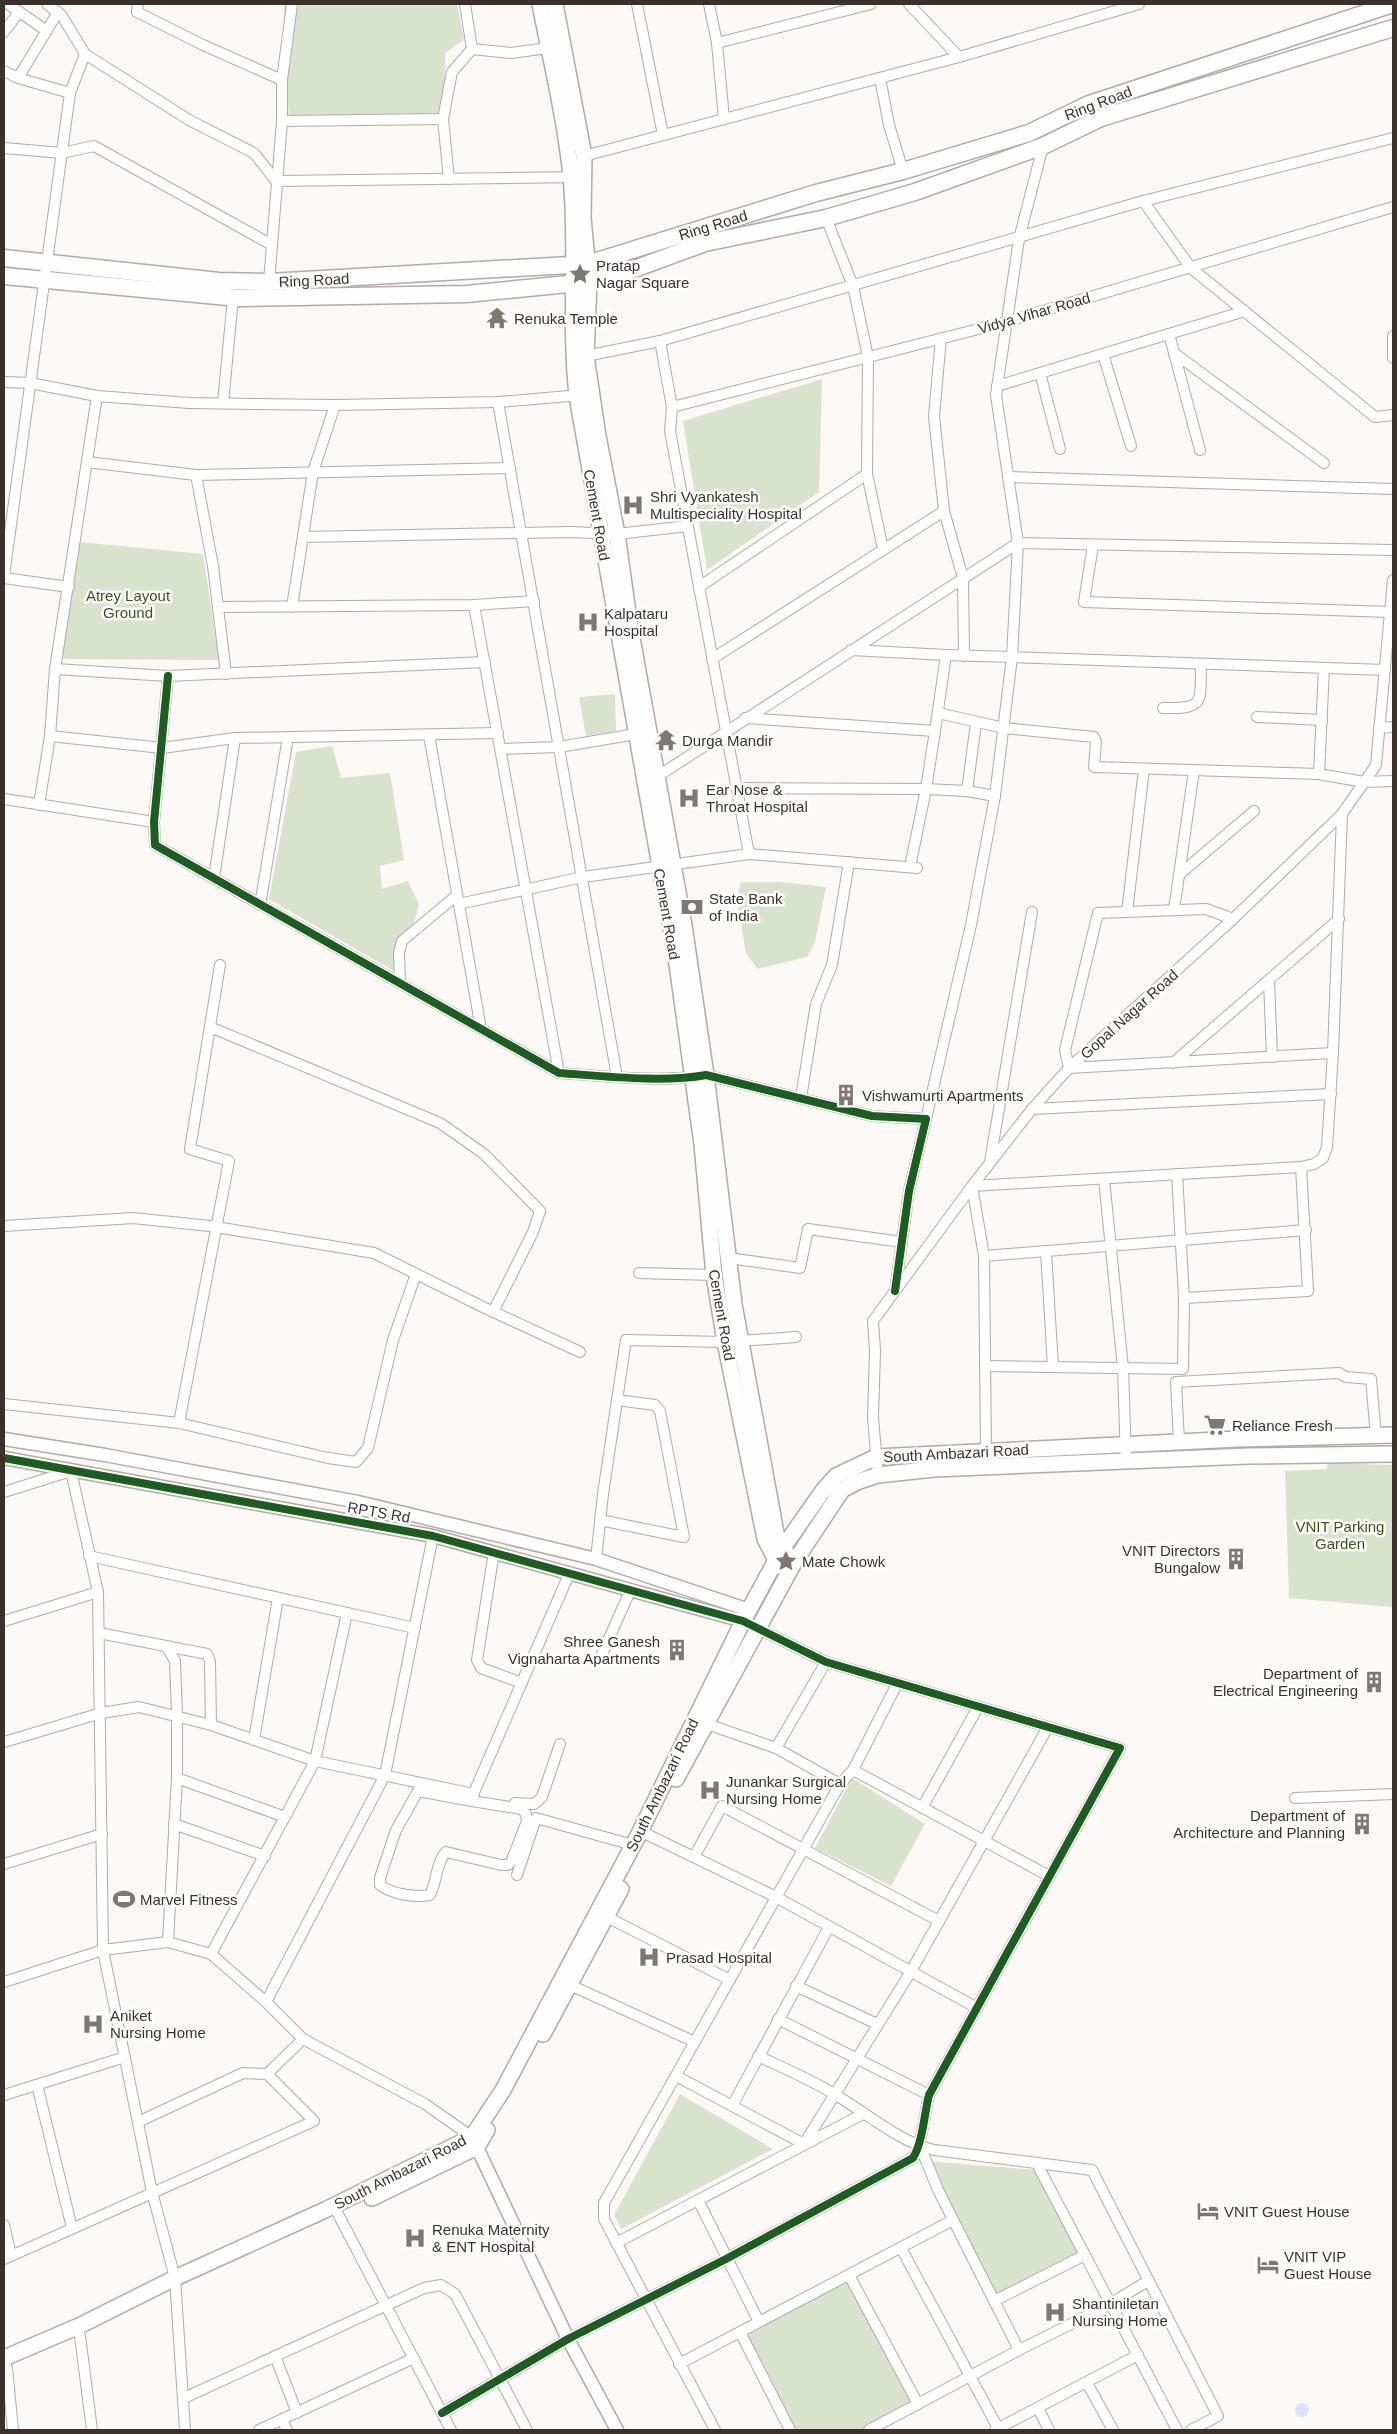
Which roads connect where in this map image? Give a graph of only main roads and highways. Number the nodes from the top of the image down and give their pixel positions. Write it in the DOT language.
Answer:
graph roads {
  1 [pos="540,4"];
  2 [pos="555,4"];
  3 [pos="1393,4"];
  4 [pos="1393,28"];
  5 [pos="556,47"];
  6 [pos="577,177"];
  7 [pos="4,258"];
  8 [pos="580,264"];
  9 [pos="4,276"];
  10 [pos="581,283"];
  11 [pos="243,292"];
  12 [pos="666,865"];
  13 [pos="699,1076"];
  14 [pos="1393,1435"];
  15 [pos="1393,1454"];
  16 [pos="779,1554"];
  17 [pos="792,1566"];
  18 [pos="644,1833"];
  19 [pos="475,2142"];
  20 [pos="175,2284"];
  21 [pos="5,2365"];
  1 -- 5 [label="main road"];
  2 -- 5 [label="main road"];
  3 -- 8 [label="main road, Ring Road"];
  4 -- 10 [label="main road, Ring Road"];
  5 -- 6 [label="main road"];
  5 -- 6 [label="main road"];
  6 -- 8 [label="main road, Cement Road"];
  7 -- 11 [label="main road, Ring Road"];
  8 -- 10 [label="main road, Cement Road"];
  8 -- 11 [label="main road, Ring Road"];
  9 -- 11 [label="main road, Ring Road"];
  10 -- 11 [label="main road, Ring Road"];
  10 -- 12 [label="main road, Cement Road"];
  10 -- 12 [label="main road, Cement Road"];
  12 -- 13 [label="main road, Cement Road"];
  13 -- 16 [label="main road, Cement Road"];
  13 -- 16 [label="main road, Cement Road"];
  14 -- 16 [label="main road, South Ambazari Road"];
  15 -- 17 [label="main road, South Ambazari Road"];
  16 -- 17 [label="main road"];
  16 -- 18 [label="main road, South Ambazari Road"];
  17 -- 18 [label="main road, South Ambazari Road"];
  18 -- 19 [label="main road, South Ambazari Road"];
  18 -- 19 [label="main road, South Ambazari Road"];
  19 -- 20 [label="main road, South Ambazari Road"];
  19 -- 20 [label="main road, South Ambazari Road"];
  20 -- 21 [label="main road, South Ambazari Road"];
  20 -- 21 [label="main road, South Ambazari Road"];
}
